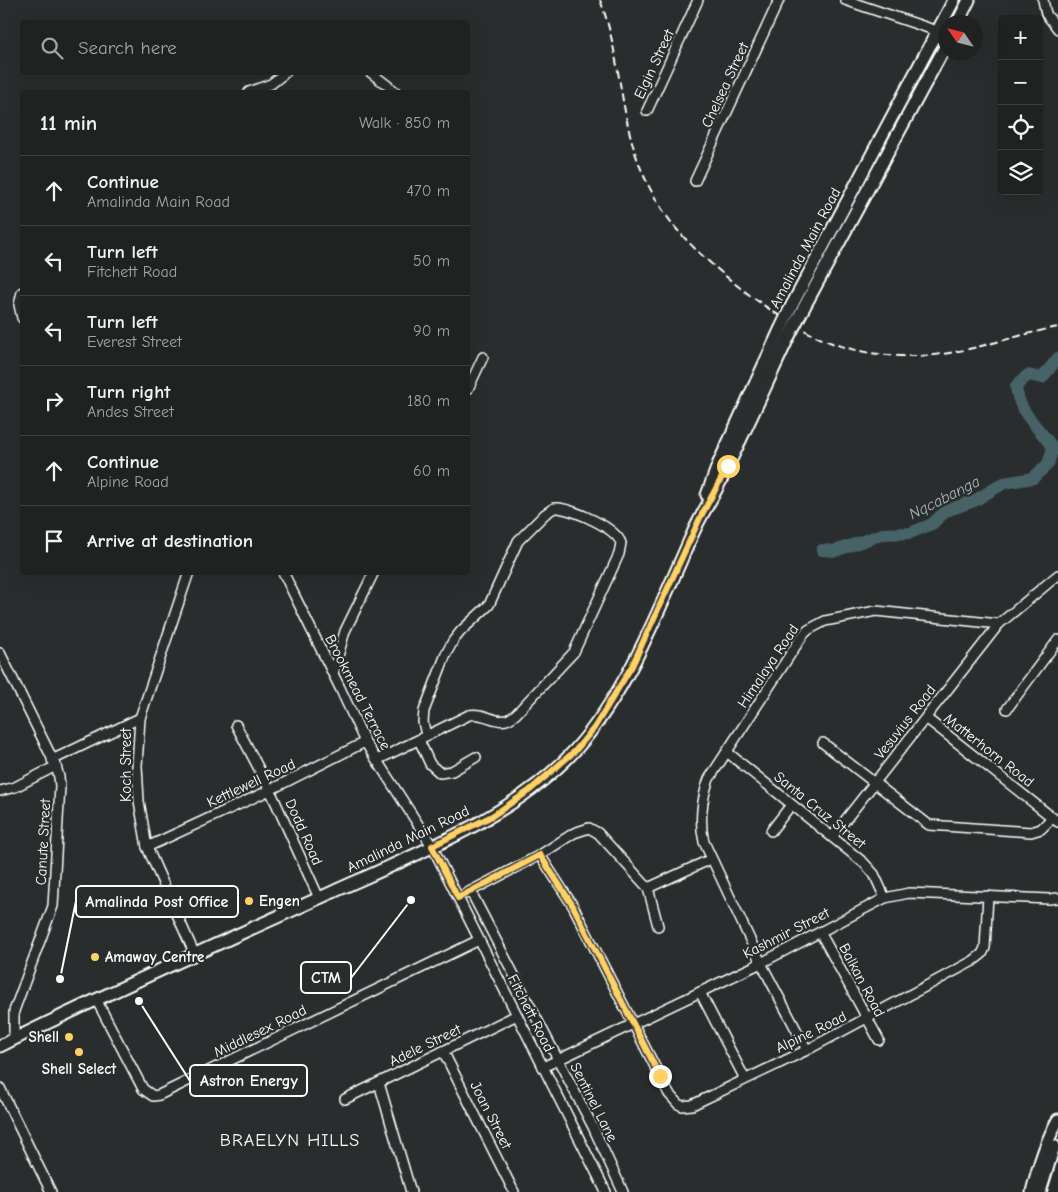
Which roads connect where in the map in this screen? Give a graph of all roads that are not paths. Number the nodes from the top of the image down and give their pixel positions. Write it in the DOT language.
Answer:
graph roads {
  1 [pos="698,0"];
  2 [pos="779,0"];
  3 [pos="845,0"];
  4 [pos="954,0"];
  5 [pos="970,0"];
  6 [pos="1043,0"];
  7 [pos="949,15"];
  8 [pos="962,15"];
  9 [pos="1058,29"];
  10 [pos="938,32"];
  11 [pos="938,41"];
  12 [pos="938,59"];
  13 [pos="282,75"];
  14 [pos="374,75"];
  15 [pos="254,90"];
  16 [pos="393,90"];
  17 [pos="647,112"];
  18 [pos="695,181"];
  19 [pos="797,308"];
  20 [pos="483,357"];
  21 [pos="470,385"];
  22 [pos="188,575"];
  23 [pos="284,575"];
  24 [pos="373,575"];
  25 [pos="1058,575"];
  26 [pos="999,624"];
  27 [pos="1058,640"];
  28 [pos="0,653"];
  29 [pos="333,674"];
  30 [pos="1007,709"];
  31 [pos="140,718"];
  32 [pos="926,718"];
  33 [pos="236,725"];
  34 [pos="423,737"];
  35 [pos="365,742"];
  36 [pos="823,743"];
  37 [pos="727,752"];
  38 [pos="476,757"];
  39 [pos="377,760"];
  40 [pos="54,763"];
  41 [pos="874,783"];
  42 [pos="270,790"];
  43 [pos="0,791"];
  44 [pos="791,805"];
  45 [pos="1055,820"];
  46 [pos="771,831"];
  47 [pos="832,837"];
  48 [pos="432,846"];
  49 [pos="147,847"];
  50 [pos="540,855"];
  51 [pos="711,859"];
  52 [pos="648,888"];
  53 [pos="470,892"];
  54 [pos="988,896"];
  55 [pos="319,898"];
  56 [pos="458,898"];
  57 [pos="884,898"];
  58 [pos="1058,898"];
  59 [pos="658,926"];
  60 [pos="820,932"];
  61 [pos="479,940"];
  62 [pos="195,955"];
  63 [pos="761,963"];
  64 [pos="700,992"];
  65 [pos="96,1001"];
  66 [pos="517,1015"];
  67 [pos="867,1019"];
  68 [pos="632,1024"];
  69 [pos="14,1039"];
  70 [pos="879,1040"];
  71 [pos="0,1046"];
  72 [pos="807,1050"];
  73 [pos="443,1051"];
  74 [pos="557,1060"];
  75 [pos="543,1067"];
  76 [pos="745,1079"];
  77 [pos="379,1083"];
  78 [pos="0,1088"];
  79 [pos="345,1099"];
  80 [pos="1058,1120"];
  81 [pos="1058,1135"];
  82 [pos="51,1192"];
  83 [pos="412,1192"];
  84 [pos="514,1192"];
  85 [pos="606,1192"];
  86 [pos="623,1192"];
  87 [pos="1032,1192"];
  88 [pos="1040,1192"];
  1 -- 17 [label="street, Elgin Street"];
  2 -- 18 [label="street, Chelsea Street"];
  3 -- 10 [label="street"];
  4 -- 7 [label="main road, Amalinda Main Road"];
  5 -- 8 [label="main road"];
  6 -- 9 [label="street"];
  11 -- 19 [label="main road, Amalinda Main Road"];
  12 -- 19 [label="main road, Amalinda Main Road"];
  13 -- 15 [label="street"];
  14 -- 16 [label="street"];
  19 -- 48 [label="main road, Amalinda Main Road, bridge"];
  20 -- 21 [label="street"];
  22 -- 31 [label="street, Koch Street"];
  23 -- 29 [label="street, Brookmead Terrace"];
  24 -- 29 [label="street"];
  25 -- 26 [label="street"];
  26 -- 32 [label="street, Vesuvius Road"];
  26 -- 37 [label="street, Himalaya Road"];
  27 -- 30 [label="street"];
  28 -- 40 [label="street, Canute Street"];
  29 -- 35 [label="street, Brookmead Terrace"];
  31 -- 40 [label="street"];
  31 -- 49 [label="street, Koch Street"];
  32 -- 41 [label="street, Vesuvius Road"];
  32 -- 45 [label="street, Matterhorn Road"];
  33 -- 42 [label="street, Dodd Road"];
  34 -- 34 [label="street"];
  34 -- 38 [label="street"];
  34 -- 39 [label="street"];
  35 -- 39 [label="street, Brookmead Terrace"];
  35 -- 42 [label="street, Kettlewell Road"];
  36 -- 41 [label="street"];
  37 -- 44 [label="street, Santa Cruz Street"];
  37 -- 51 [label="street, Himalaya Road"];
  39 -- 48 [label="street, Brookmead Terrace"];
  40 -- 43 [label="street"];
  40 -- 69 [label="street, Canute Street"];
  41 -- 45 [label="street"];
  41 -- 47 [label="street, Vesuvius Road"];
  42 -- 49 [label="street, Kettlewell Road"];
  42 -- 55 [label="street, Dodd Road"];
  44 -- 46 [label="street"];
  44 -- 47 [label="street, Santa Cruz Street"];
  47 -- 57 [label="street, Santa Cruz Street"];
  48 -- 55 [label="main road, Amalinda Main Road"];
  48 -- 56 [label="street, Fitchett Road"];
  49 -- 62 [label="street, Koch Street"];
  50 -- 52 [label="street"];
  50 -- 53 [label="street"];
  50 -- 68 [label="street"];
  51 -- 52 [label="street"];
  51 -- 63 [label="street, Himalaya Road"];
  52 -- 59 [label="street"];
  53 -- 56 [label="street"];
  53 -- 74 [label="street, Sentinel Lane"];
  54 -- 57 [label="street, Kashmir Street"];
  54 -- 58 [label="street, Kashmir Street"];
  54 -- 67 [label="street, Alpine Road"];
  55 -- 62 [label="main road, Amalinda Main Road"];
  56 -- 61 [label="street, Fitchett Road"];
  57 -- 60 [label="street, Kashmir Street"];
  60 -- 63 [label="street, Kashmir Street"];
  60 -- 67 [label="street, Balkan Road"];
  61 -- 65 [label="street, Middlesex Road"];
  61 -- 66 [label="street, Fitchett Road"];
  62 -- 65 [label="main road, Amalinda Main Road"];
  63 -- 64 [label="street, Kashmir Street"];
  63 -- 72 [label="street, Himalaya Road"];
  64 -- 68 [label="street, Kashmir Street"];
  64 -- 76 [label="street"];
  65 -- 69 [label="main road, Amalinda Main Road"];
  66 -- 73 [label="street, Adele Street"];
  66 -- 75 [label="street, Fitchett Road"];
  67 -- 70 [label="street, Balkan Road"];
  67 -- 72 [label="street, Alpine Road"];
  68 -- 74 [label="street, Kashmir Street"];
  68 -- 76 [label="street, Alpine Road"];
  69 -- 71 [label="main road, Amalinda Main Road"];
  72 -- 76 [label="street, Alpine Road"];
  73 -- 77 [label="street, Adele Street"];
  73 -- 84 [label="street, Joan Street"];
  74 -- 75 [label="street, Kashmir Street"];
  74 -- 86 [label="street, Sentinel Lane"];
  75 -- 85 [label="street, Fitchett Road"];
  77 -- 79 [label="street, Adele Street"];
  77 -- 83 [label="street"];
  78 -- 82 [label="street"];
  80 -- 87 [label="main road"];
  81 -- 88 [label="main road"];
}
